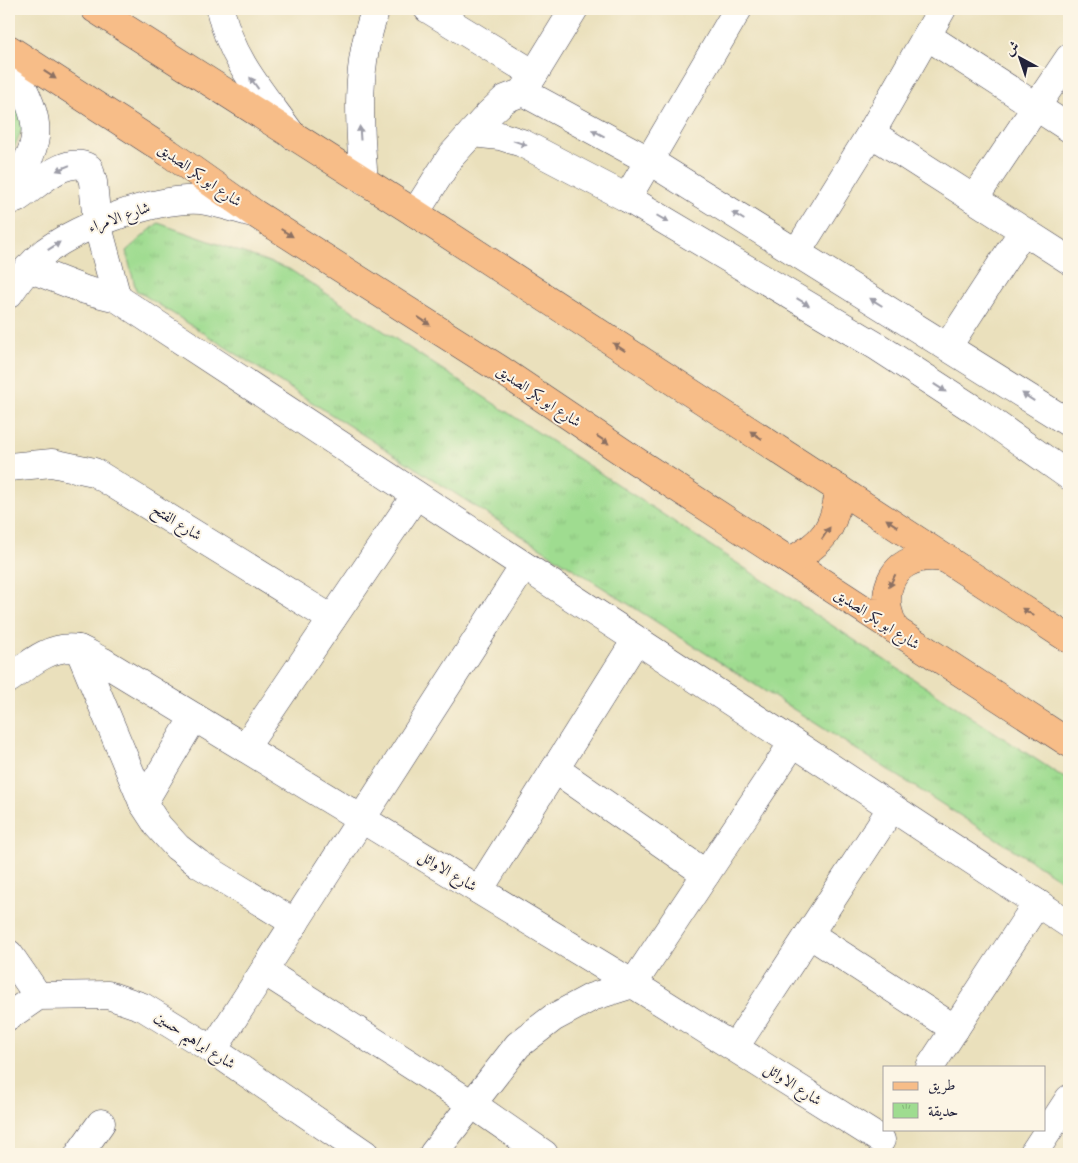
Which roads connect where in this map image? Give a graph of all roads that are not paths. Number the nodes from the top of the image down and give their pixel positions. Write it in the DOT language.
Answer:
graph roads {
  1 [pos="95,9"];
  2 [pos="220,9"];
  3 [pos="376,9"];
  4 [pos="428,9"];
  5 [pos="574,9"];
  6 [pos="738,9"];
  7 [pos="942,9"];
  8 [pos="926,36"];
  9 [pos="9,49"];
  10 [pos="1069,58"];
  11 [pos="9,62"];
  12 [pos="529,83"];
  13 [pos="1036,106"];
  14 [pos="1069,128"];
  15 [pos="472,133"];
  16 [pos="871,133"];
  17 [pos="293,136"];
  18 [pos="648,160"];
  19 [pos="364,181"];
  20 [pos="9,188"];
  21 [pos="627,198"];
  22 [pos="9,199"];
  23 [pos="974,199"];
  24 [pos="254,213"];
  25 [pos="415,213"];
  26 [pos="97,223"];
  27 [pos="1024,231"];
  28 [pos="797,252"];
  29 [pos="1069,260"];
  30 [pos="28,268"];
  31 [pos="9,294"];
  32 [pos="117,298"];
  33 [pos="898,316"];
  34 [pos="948,346"];
  35 [pos="878,347"];
  36 [pos="1068,418"];
  37 [pos="9,467"];
  38 [pos="1069,476"];
  39 [pos="839,489"];
  40 [pos="416,495"];
  41 [pos="948,560"];
  42 [pos="790,562"];
  43 [pos="524,566"];
  44 [pos="332,619"];
  45 [pos="895,630"];
  46 [pos="1069,639"];
  47 [pos="636,640"];
  48 [pos="79,649"];
  49 [pos="9,679"];
  50 [pos="194,717"];
  51 [pos="793,743"];
  52 [pos="1069,743"];
  53 [pos="245,748"];
  54 [pos="555,769"];
  55 [pos="143,803"];
  56 [pos="891,809"];
  57 [pos="362,819"];
  58 [pos="706,874"];
  59 [pos="479,890"];
  60 [pos="1037,903"];
  61 [pos="295,923"];
  62 [pos="1069,924"];
  63 [pos="809,934"];
  64 [pos="9,954"];
  65 [pos="264,971"];
  66 [pos="633,984"];
  67 [pos="38,996"];
  68 [pos="9,1016"];
  69 [pos="955,1029"];
  70 [pos="735,1047"];
  71 [pos="213,1050"];
  72 [pos="931,1066"];
  73 [pos="1069,1099"];
  74 [pos="472,1104"];
  75 [pos="101,1123"];
  76 [pos="880,1141"];
  77 [pos="79,1154"];
  78 [pos="365,1154"];
  79 [pos="434,1154"];
  80 [pos="544,1154"];
  81 [pos="1033,1154"];
  1 -- 17 [label="main road"];
  17 -- 2 [label="street, one-way"];
  19 -- 3 [label="street, one-way"];
  4 -- 12 [label="street"];
  5 -- 12 [label="street"];
  6 -- 18 [label="street"];
  7 -- 8 [label="street"];
  8 -- 13 [label="street"];
  8 -- 16 [label="street"];
  9 -- 24 [label="main road, شارع ابو بكر الصديق, one-way"];
  10 -- 13 [label="street"];
  11 -- 20 [label="street"];
  12 -- 15 [label="street"];
  18 -- 12 [label="street, one-way"];
  13 -- 14 [label="street"];
  13 -- 23 [label="street"];
  15 -- 21 [label="street, one-way"];
  15 -- 25 [label="street"];
  16 -- 23 [label="street"];
  16 -- 28 [label="street"];
  17 -- 19 [label="main road"];
  18 -- 21 [label="street"];
  28 -- 18 [label="street, one-way"];
  19 -- 25 [label="main road"];
  21 -- 35 [label="street, one-way"];
  26 -- 22 [label="street, one-way"];
  23 -- 27 [label="street"];
  24 -- 26 [label="street, شارع الامراء"];
  24 -- 42 [label="main road, شارع ابو بكر الصديق, one-way"];
  39 -- 25 [label="main road, one-way"];
  30 -- 26 [label="street, شارع الامراء, one-way"];
  26 -- 32 [label="street"];
  27 -- 29 [label="street"];
  27 -- 34 [label="street"];
  33 -- 28 [label="street, one-way"];
  30 -- 31 [label="street, شارع الامراء"];
  30 -- 32 [label="street"];
  32 -- 40 [label="street"];
  33 -- 34 [label="street"];
  33 -- 35 [label="street"];
  36 -- 34 [label="street, one-way"];
  35 -- 38 [label="street, one-way"];
  37 -- 44 [label="street, شارع الفتح"];
  41 -- 39 [label="main road, one-way"];
  42 -- 39 [label="main road, one-way"];
  40 -- 43 [label="street"];
  40 -- 44 [label="street"];
  41 -- 45 [label="main road, one-way"];
  46 -- 41 [label="main road, one-way"];
  42 -- 45 [label="main road, شارع ابو بكر الصديق"];
  43 -- 47 [label="street"];
  43 -- 57 [label="street"];
  44 -- 53 [label="street"];
  45 -- 52 [label="main road, شارع ابو بكر الصديق"];
  47 -- 51 [label="street"];
  47 -- 54 [label="street"];
  48 -- 49 [label="street"];
  48 -- 50 [label="street, شارع الاوائل"];
  48 -- 55 [label="street"];
  50 -- 53 [label="street, شارع الاوائل"];
  50 -- 55 [label="street"];
  51 -- 56 [label="street"];
  51 -- 58 [label="street"];
  53 -- 57 [label="street, شارع الاوائل"];
  54 -- 58 [label="street"];
  54 -- 59 [label="street"];
  55 -- 61 [label="street"];
  56 -- 60 [label="street"];
  56 -- 63 [label="street"];
  57 -- 59 [label="street, شارع الاوائل"];
  57 -- 61 [label="street"];
  58 -- 66 [label="street"];
  59 -- 66 [label="street, شارع الاوائل"];
  60 -- 62 [label="street"];
  60 -- 69 [label="street"];
  61 -- 65 [label="street"];
  63 -- 69 [label="street"];
  63 -- 70 [label="street"];
  64 -- 67 [label="street"];
  65 -- 71 [label="street"];
  65 -- 74 [label="street"];
  66 -- 70 [label="street, شارع الاوائل"];
  66 -- 74 [label="street"];
  67 -- 68 [label="street"];
  67 -- 71 [label="street, شارع ابراهيم حسين"];
  69 -- 72 [label="street"];
  70 -- 76 [label="street, شارع الاوائل"];
  71 -- 78 [label="street, شارع ابراهيم حسين"];
  73 -- 81 [label="street"];
  74 -- 79 [label="street"];
  74 -- 80 [label="street"];
  75 -- 77 [label="street"];
}
